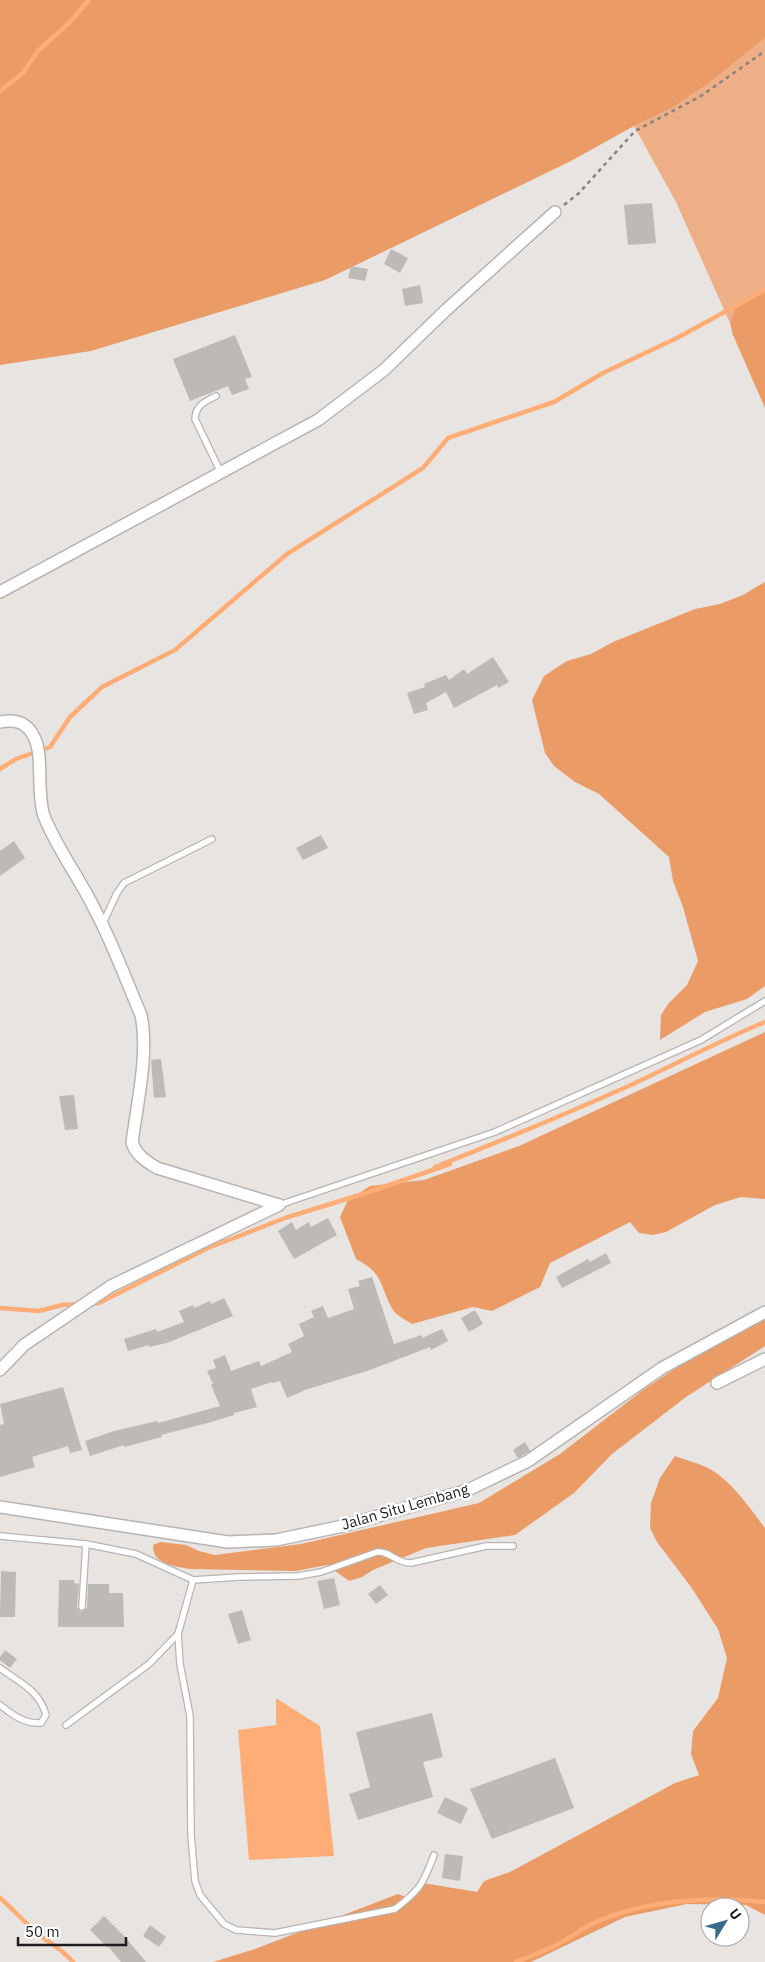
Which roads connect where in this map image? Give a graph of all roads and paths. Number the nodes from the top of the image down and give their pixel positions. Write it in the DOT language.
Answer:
graph roads {
  1 [pos="765,51"];
  2 [pos="555,212"];
  3 [pos="216,396"];
  4 [pos="220,473"];
  5 [pos="0,592"];
  6 [pos="0,722"];
  7 [pos="212,839"];
  8 [pos="102,924"];
  9 [pos="765,1002"];
  10 [pos="279,1205"];
  11 [pos="765,1312"];
  12 [pos="765,1359"];
  13 [pos="0,1370"];
  14 [pos="717,1383"];
  15 [pos="0,1507"];
  16 [pos="0,1536"];
  17 [pos="86,1544"];
  18 [pos="513,1546"];
  19 [pos="193,1580"];
  20 [pos="82,1607"];
  21 [pos="178,1634"];
  22 [pos="0,1668"];
  23 [pos="0,1704"];
  24 [pos="66,1725"];
  25 [pos="434,1855"];
  1 -- 2 [label="path"];
  2 -- 4 [label="street"];
  3 -- 4 [label="lane"];
  4 -- 5 [label="street"];
  6 -- 8 [label="street"];
  7 -- 8 [label="lane"];
  8 -- 10 [label="street"];
  9 -- 10 [label="lane"];
  10 -- 13 [label="street"];
  11 -- 15 [label="street, Jalan Situ Lembang"];
  12 -- 14 [label="street"];
  16 -- 17 [label="lane"];
  17 -- 19 [label="lane"];
  17 -- 20 [label="lane"];
  18 -- 19 [label="lane"];
  19 -- 21 [label="lane"];
  21 -- 24 [label="lane"];
  21 -- 25 [label="lane"];
  22 -- 23 [label="lane"];
}
